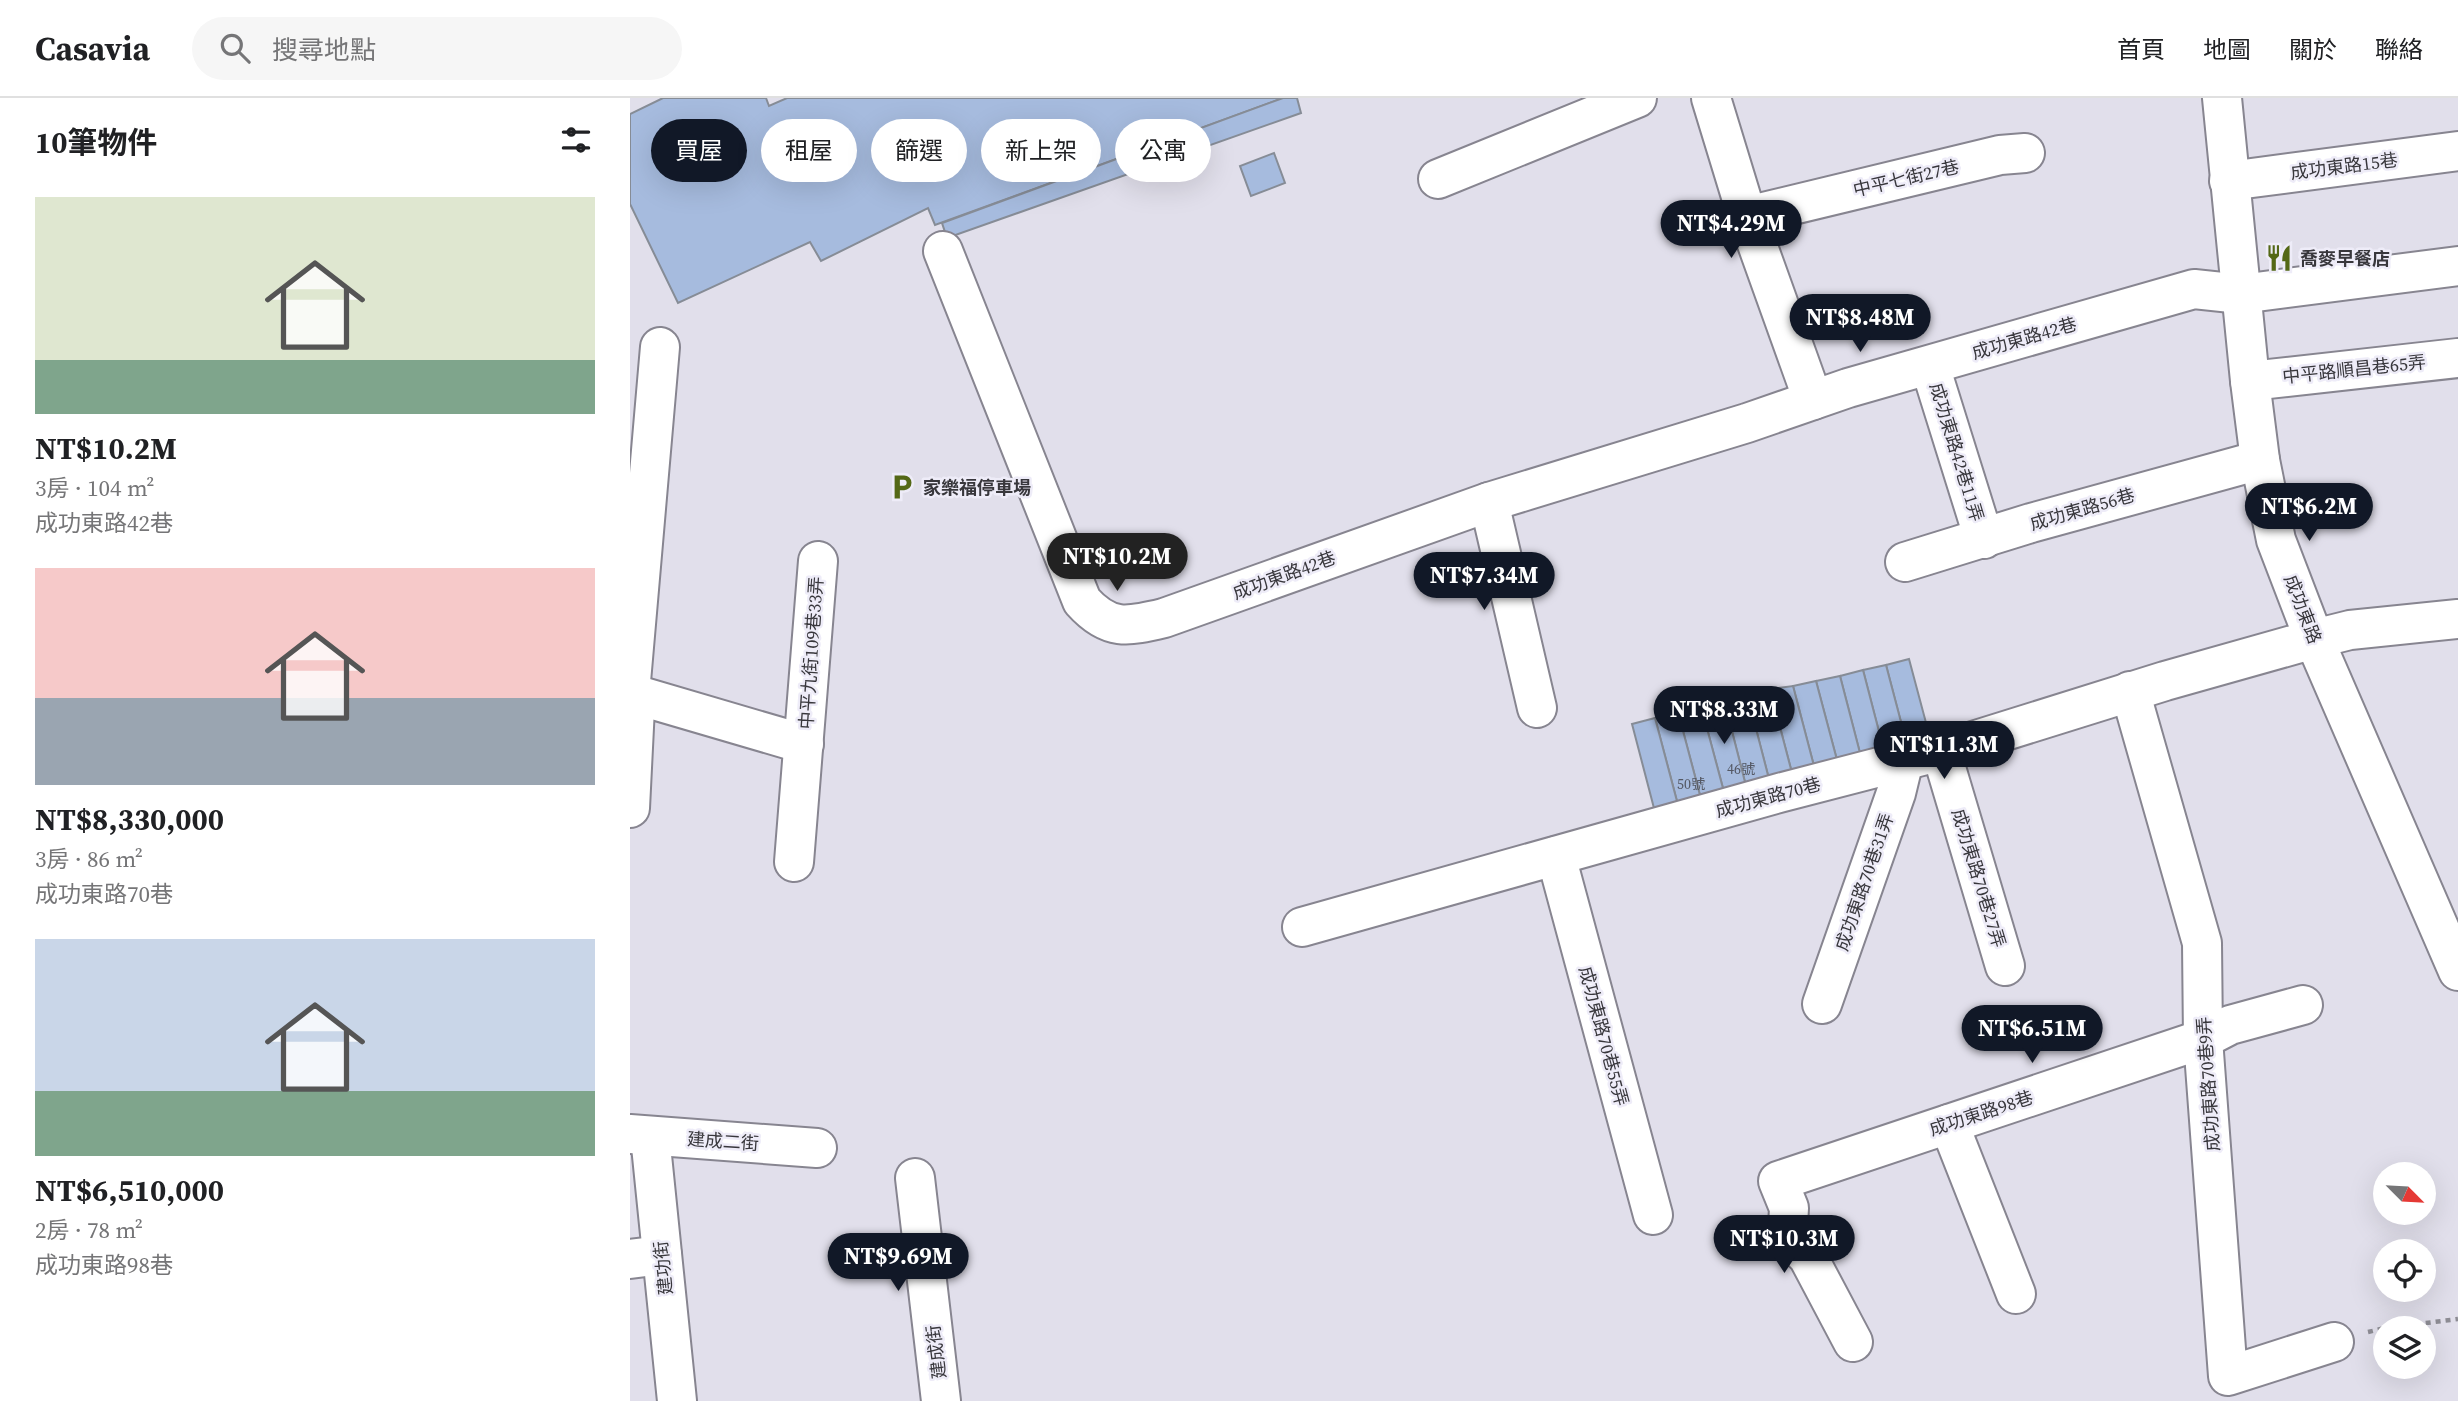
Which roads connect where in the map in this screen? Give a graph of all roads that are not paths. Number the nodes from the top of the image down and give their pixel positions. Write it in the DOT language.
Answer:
graph roads {
  1 [pos="1637,98"];
  2 [pos="1711,98"];
  3 [pos="2222,98"];
  4 [pos="2458,151"];
  5 [pos="2025,153"];
  6 [pos="1438,179"];
  7 [pos="2229,181"];
  8 [pos="1747,216"];
  9 [pos="943,251"];
  10 [pos="2458,266"];
  11 [pos="2241,293"];
  12 [pos="660,347"];
  13 [pos="2458,358"];
  14 [pos="1930,366"];
  15 [pos="2250,381"];
  16 [pos="1813,400"];
  17 [pos="2260,460"];
  18 [pos="1489,502"];
  19 [pos="1984,539"];
  20 [pos="818,561"];
  21 [pos="1905,562"];
  22 [pos="2458,620"];
  23 [pos="2314,639"];
  24 [pos="2130,691"];
  25 [pos="630,693"];
  26 [pos="1537,708"];
  27 [pos="804,744"];
  28 [pos="1941,751"];
  29 [pos="1904,760"];
  30 [pos="630,807"];
  31 [pos="1556,856"];
  32 [pos="794,862"];
  33 [pos="1302,927"];
  34 [pos="2005,966"];
  35 [pos="2458,971"];
  36 [pos="1822,1004"];
  37 [pos="2303,1005"];
  38 [pos="2203,1039"];
  39 [pos="1949,1124"];
  40 [pos="640,1135"];
  41 [pos="817,1149"];
  42 [pos="915,1178"];
  43 [pos="1653,1215"];
  44 [pos="646,1257"];
  45 [pos="2016,1294"];
  46 [pos="1853,1342"];
  47 [pos="2334,1342"];
  48 [pos="677,1401"];
  49 [pos="941,1401"];
  1 -- 6 [label="street"];
  2 -- 8 [label="street"];
  3 -- 7 [label="street, 成功東路"];
  4 -- 7 [label="street, 成功東路15巷"];
  5 -- 8 [label="street, 中平七街27巷"];
  7 -- 11 [label="street, 成功東路"];
  8 -- 16 [label="street"];
  9 -- 18 [label="street, 成功東路42巷"];
  10 -- 11 [label="street, 成功東路42巷"];
  11 -- 14 [label="street, 成功東路42巷"];
  11 -- 15 [label="street, 成功東路"];
  12 -- 25 [label="street"];
  13 -- 15 [label="street, 中平路順昌巷65弄"];
  14 -- 16 [label="street, 成功東路42巷"];
  14 -- 19 [label="street, 成功東路42巷11弄"];
  15 -- 17 [label="street, 成功東路"];
  16 -- 18 [label="street, 成功東路42巷"];
  17 -- 19 [label="street, 成功東路56巷"];
  17 -- 23 [label="street, 成功東路"];
  18 -- 26 [label="street"];
  19 -- 21 [label="street, 成功東路56巷"];
  20 -- 27 [label="street, 中平九街109巷33弄"];
  22 -- 23 [label="street, 成功東路70巷"];
  23 -- 24 [label="street, 成功東路70巷"];
  23 -- 35 [label="street, 成功東路"];
  24 -- 28 [label="street, 成功東路70巷"];
  24 -- 38 [label="street, 成功東路70巷9弄"];
  25 -- 27 [label="street, 中平九街109巷33弄"];
  25 -- 30 [label="street"];
  27 -- 32 [label="street, 中平九街109巷33弄"];
  28 -- 29 [label="street, 成功東路70巷"];
  28 -- 34 [label="street, 成功東路70巷27弄"];
  29 -- 31 [label="street, 成功東路70巷"];
  29 -- 36 [label="street, 成功東路70巷31弄"];
  31 -- 33 [label="street, 成功東路70巷"];
  31 -- 43 [label="street, 成功東路70巷55弄"];
  37 -- 38 [label="street, 成功東路98巷"];
  38 -- 39 [label="street, 成功東路98巷"];
  38 -- 47 [label="street, 成功東路70巷9弄"];
  39 -- 45 [label="street"];
  39 -- 46 [label="street, 成功東路98巷"];
  40 -- 41 [label="street, 建成二街"];
  40 -- 44 [label="street, 建功街"];
  42 -- 49 [label="street, 建成街"];
  44 -- 48 [label="street, 建功街"];
}
